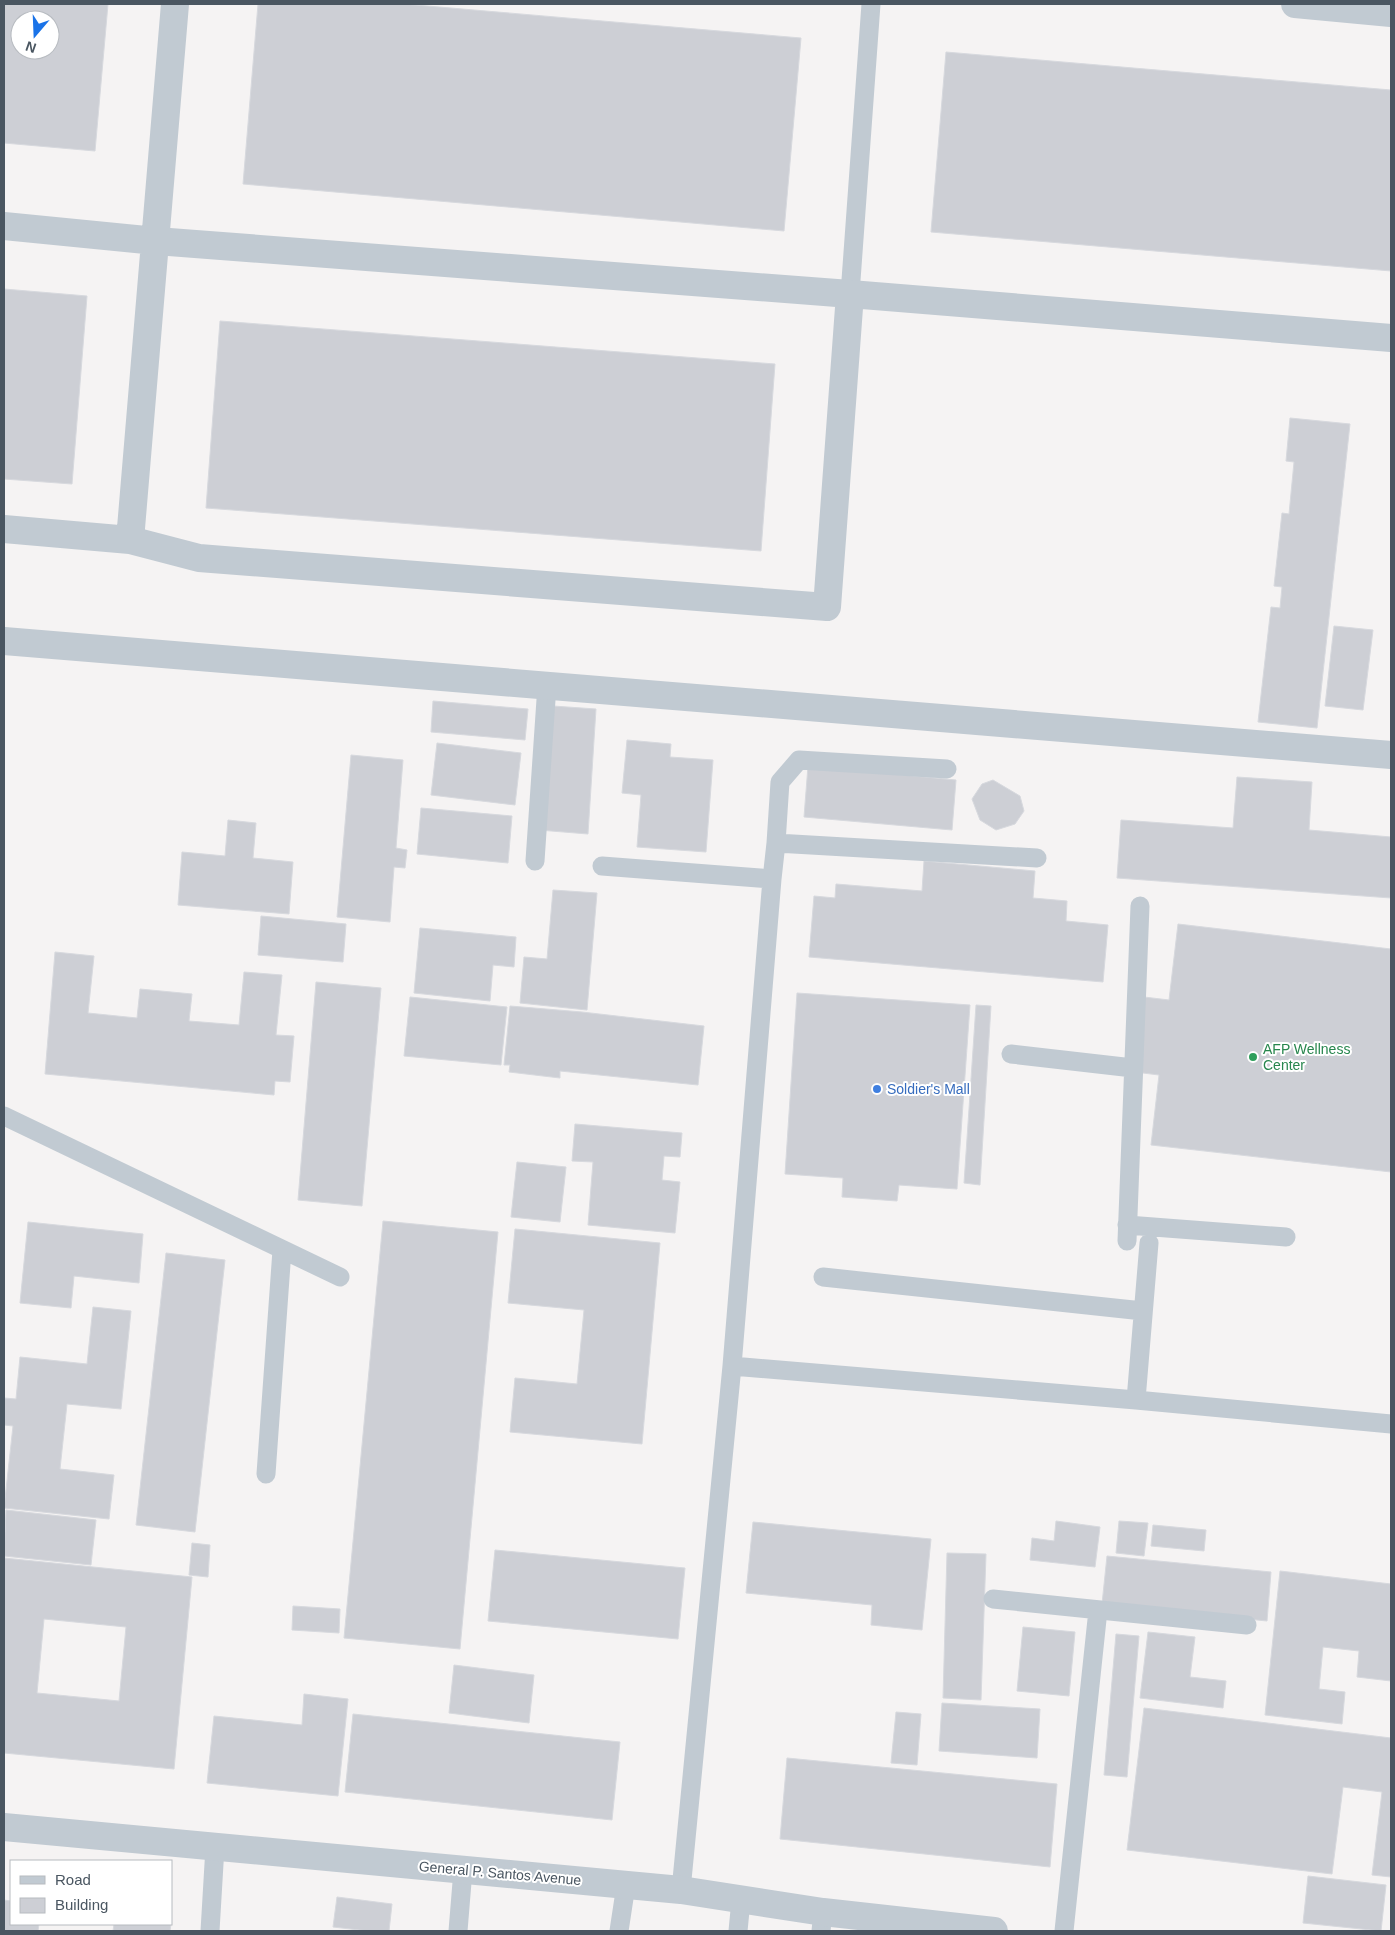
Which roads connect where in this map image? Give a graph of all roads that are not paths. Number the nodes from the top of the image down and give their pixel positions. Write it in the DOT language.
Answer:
graph roads {
  1 [pos="175,4"];
  2 [pos="871,4"];
  3 [pos="1295,4"];
  4 [pos="1391,13"];
  5 [pos="4,226"];
  6 [pos="156,242"];
  7 [pos="850,294"];
  8 [pos="1391,338"];
  9 [pos="4,529"];
  10 [pos="130,540"];
  11 [pos="4,641"];
  12 [pos="547,685"];
  13 [pos="1391,755"];
  14 [pos="947,769"];
  15 [pos="776,843"];
  16 [pos="1038,858"];
  17 [pos="535,861"];
  18 [pos="602,866"];
  19 [pos="772,879"];
  20 [pos="1140,906"];
  21 [pos="1011,1054"];
  22 [pos="1133,1068"];
  23 [pos="4,1116"];
  24 [pos="1286,1237"];
  25 [pos="1149,1243"];
  26 [pos="282,1250"];
  27 [pos="340,1277"];
  28 [pos="823,1277"];
  29 [pos="1143,1311"];
  30 [pos="732,1366"];
  31 [pos="1136,1400"];
  32 [pos="1391,1424"];
  33 [pos="266,1474"];
  34 [pos="992,1599"];
  35 [pos="1098,1610"];
  36 [pos="1247,1624"];
  37 [pos="4,1827"];
  38 [pos="215,1846"];
  39 [pos="463,1870"];
  40 [pos="626,1885"];
  41 [pos="681,1890"];
  42 [pos="741,1900"];
  43 [pos="822,1922"];
  44 [pos="210,1931"];
  45 [pos="458,1931"];
  46 [pos="619,1931"];
  47 [pos="738,1931"];
  48 [pos="990,1931"];
  49 [pos="994,1931"];
  50 [pos="1064,1931"];
  1 -- 6 [label="street"];
  2 -- 7 [label="lane"];
  3 -- 4 [label="street"];
  5 -- 6 [label="street"];
  6 -- 7 [label="street"];
  6 -- 10 [label="street"];
  7 -- 8 [label="street"];
  7 -- 10 [label="street"];
  9 -- 10 [label="street"];
  11 -- 12 [label="street"];
  12 -- 13 [label="street"];
  12 -- 17 [label="lane"];
  14 -- 15 [label="lane"];
  15 -- 16 [label="lane"];
  15 -- 19 [label="lane"];
  18 -- 19 [label="lane"];
  19 -- 30 [label="lane"];
  20 -- 22 [label="lane"];
  21 -- 22 [label="lane"];
  22 -- 24 [label="lane"];
  23 -- 26 [label="lane"];
  25 -- 29 [label="lane"];
  26 -- 27 [label="lane"];
  26 -- 33 [label="lane"];
  28 -- 29 [label="lane"];
  29 -- 31 [label="lane"];
  30 -- 31 [label="lane"];
  30 -- 41 [label="lane"];
  31 -- 32 [label="lane"];
  34 -- 35 [label="lane"];
  35 -- 36 [label="lane"];
  35 -- 50 [label="lane"];
  37 -- 38 [label="street, General P. Santos Avenue"];
  38 -- 39 [label="street, General P. Santos Avenue"];
  38 -- 44 [label="lane"];
  39 -- 40 [label="street, General P. Santos Avenue"];
  39 -- 45 [label="lane"];
  40 -- 41 [label="street, General P. Santos Avenue"];
  40 -- 46 [label="lane"];
  41 -- 42 [label="street, General P. Santos Avenue"];
  42 -- 43 [label="street, General P. Santos Avenue"];
  42 -- 47 [label="lane"];
  43 -- 48 [label="street, General P. Santos Avenue"];
  48 -- 49 [label="street, General P. Santos Avenue"];
}
